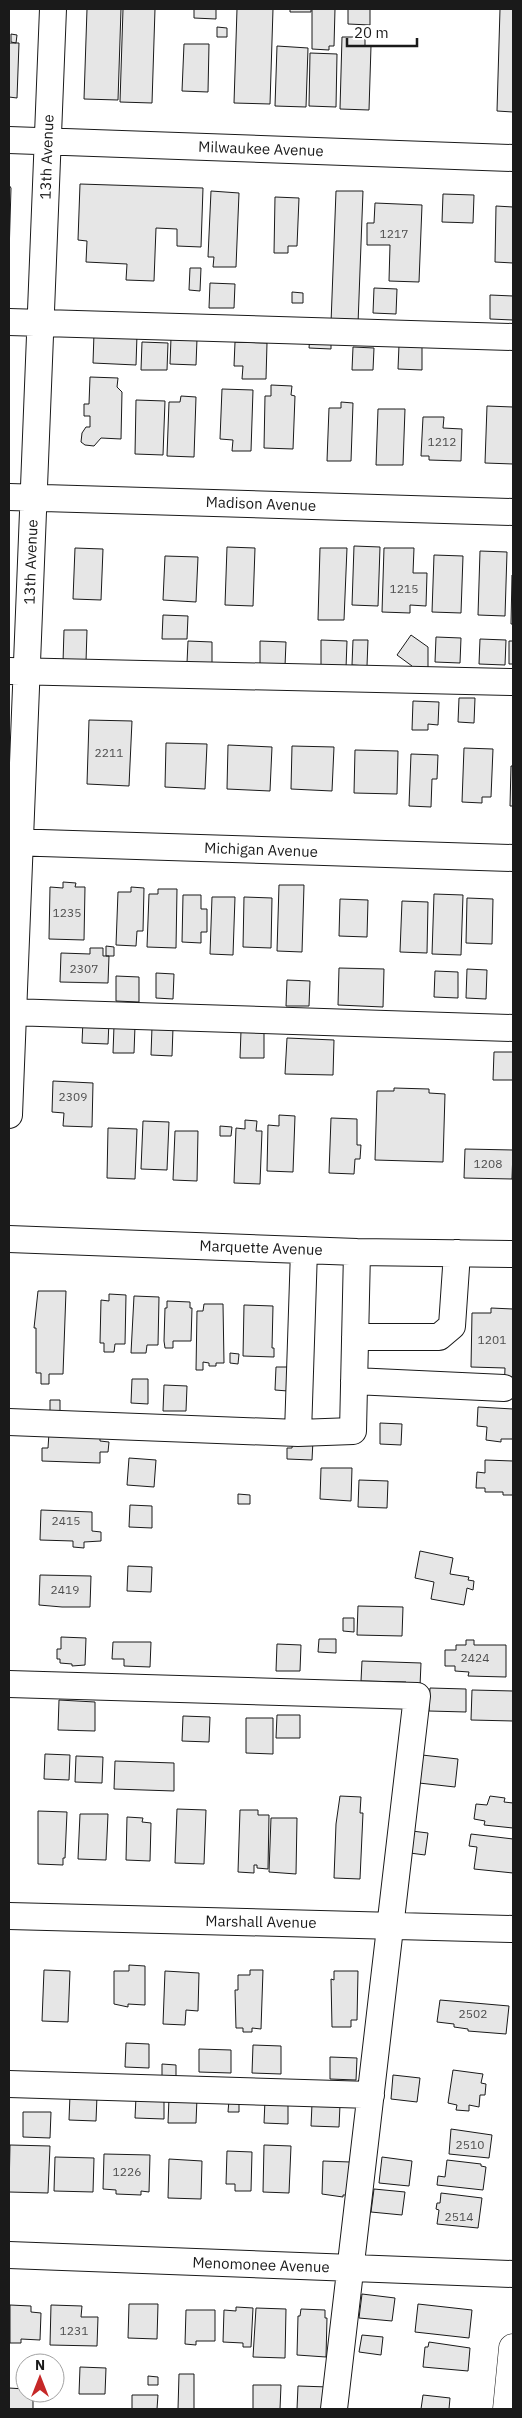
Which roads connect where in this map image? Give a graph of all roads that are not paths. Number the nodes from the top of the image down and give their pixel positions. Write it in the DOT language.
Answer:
graph roads {
  1 [pos="53,9"];
  2 [pos="9,140"];
  3 [pos="48,141"];
  4 [pos="513,158"];
  5 [pos="9,322"];
  6 [pos="41,323"];
  7 [pos="513,337"];
  8 [pos="21,497"];
  9 [pos="513,512"];
  10 [pos="18,671"];
  11 [pos="513,682"];
  12 [pos="14,842"];
  13 [pos="513,858"];
  14 [pos="11,1012"];
  15 [pos="513,1028"];
  16 [pos="9,1115"];
  17 [pos="9,1239"];
  18 [pos="304,1250"];
  19 [pos="357,1252"];
  20 [pos="457,1253"];
  21 [pos="513,1254"];
  22 [pos="355,1337"];
  23 [pos="354,1381"];
  24 [pos="504,1388"];
  25 [pos="9,1422"];
  26 [pos="298,1433"];
  27 [pos="9,1684"];
  28 [pos="9,1916"];
  29 [pos="390,1926"];
  30 [pos="513,1929"];
  31 [pos="9,2084"];
  32 [pos="371,2095"];
  33 [pos="9,2255"];
  34 [pos="352,2268"];
  35 [pos="513,2274"];
  36 [pos="513,2348"];
  37 [pos="334,2409"];
  38 [pos="507,2409"];
  1 -- 3 [label="street, 13th Avenue"];
  2 -- 3 [label="street, Milwaukee Avenue"];
  3 -- 4 [label="street, Milwaukee Avenue"];
  3 -- 6 [label="street, 13th Avenue"];
  5 -- 6 [label="street"];
  6 -- 7 [label="street"];
  6 -- 8 [label="street, 13th Avenue"];
  8 -- 9 [label="street, Madison Avenue"];
  8 -- 10 [label="street, 13th Avenue"];
  10 -- 11 [label="street"];
  10 -- 12 [label="street, 13th Avenue"];
  12 -- 13 [label="street, Michigan Avenue"];
  12 -- 14 [label="street, 13th Avenue"];
  14 -- 15 [label="street"];
  14 -- 16 [label="street, 13th Avenue"];
  17 -- 18 [label="street, Marquette Avenue"];
  18 -- 19 [label="street, Marquette Avenue"];
  18 -- 26 [label="street"];
  19 -- 20 [label="street, Marquette Avenue"];
  19 -- 22 [label="street"];
  20 -- 21 [label="street, Marquette Avenue"];
  20 -- 22 [label="street"];
  22 -- 23 [label="street"];
  23 -- 24 [label="street"];
  23 -- 26 [label="street"];
  25 -- 26 [label="street"];
  27 -- 29 [label="street"];
  28 -- 29 [label="street, Marshall Avenue"];
  29 -- 30 [label="street, Marshall Avenue"];
  29 -- 32 [label="street"];
  31 -- 32 [label="street"];
  32 -- 34 [label="street"];
  33 -- 34 [label="street, Menomonee Avenue"];
  34 -- 35 [label="street, Menomonee Avenue"];
  34 -- 37 [label="street"];
  36 -- 38 [label="main road"];
}
